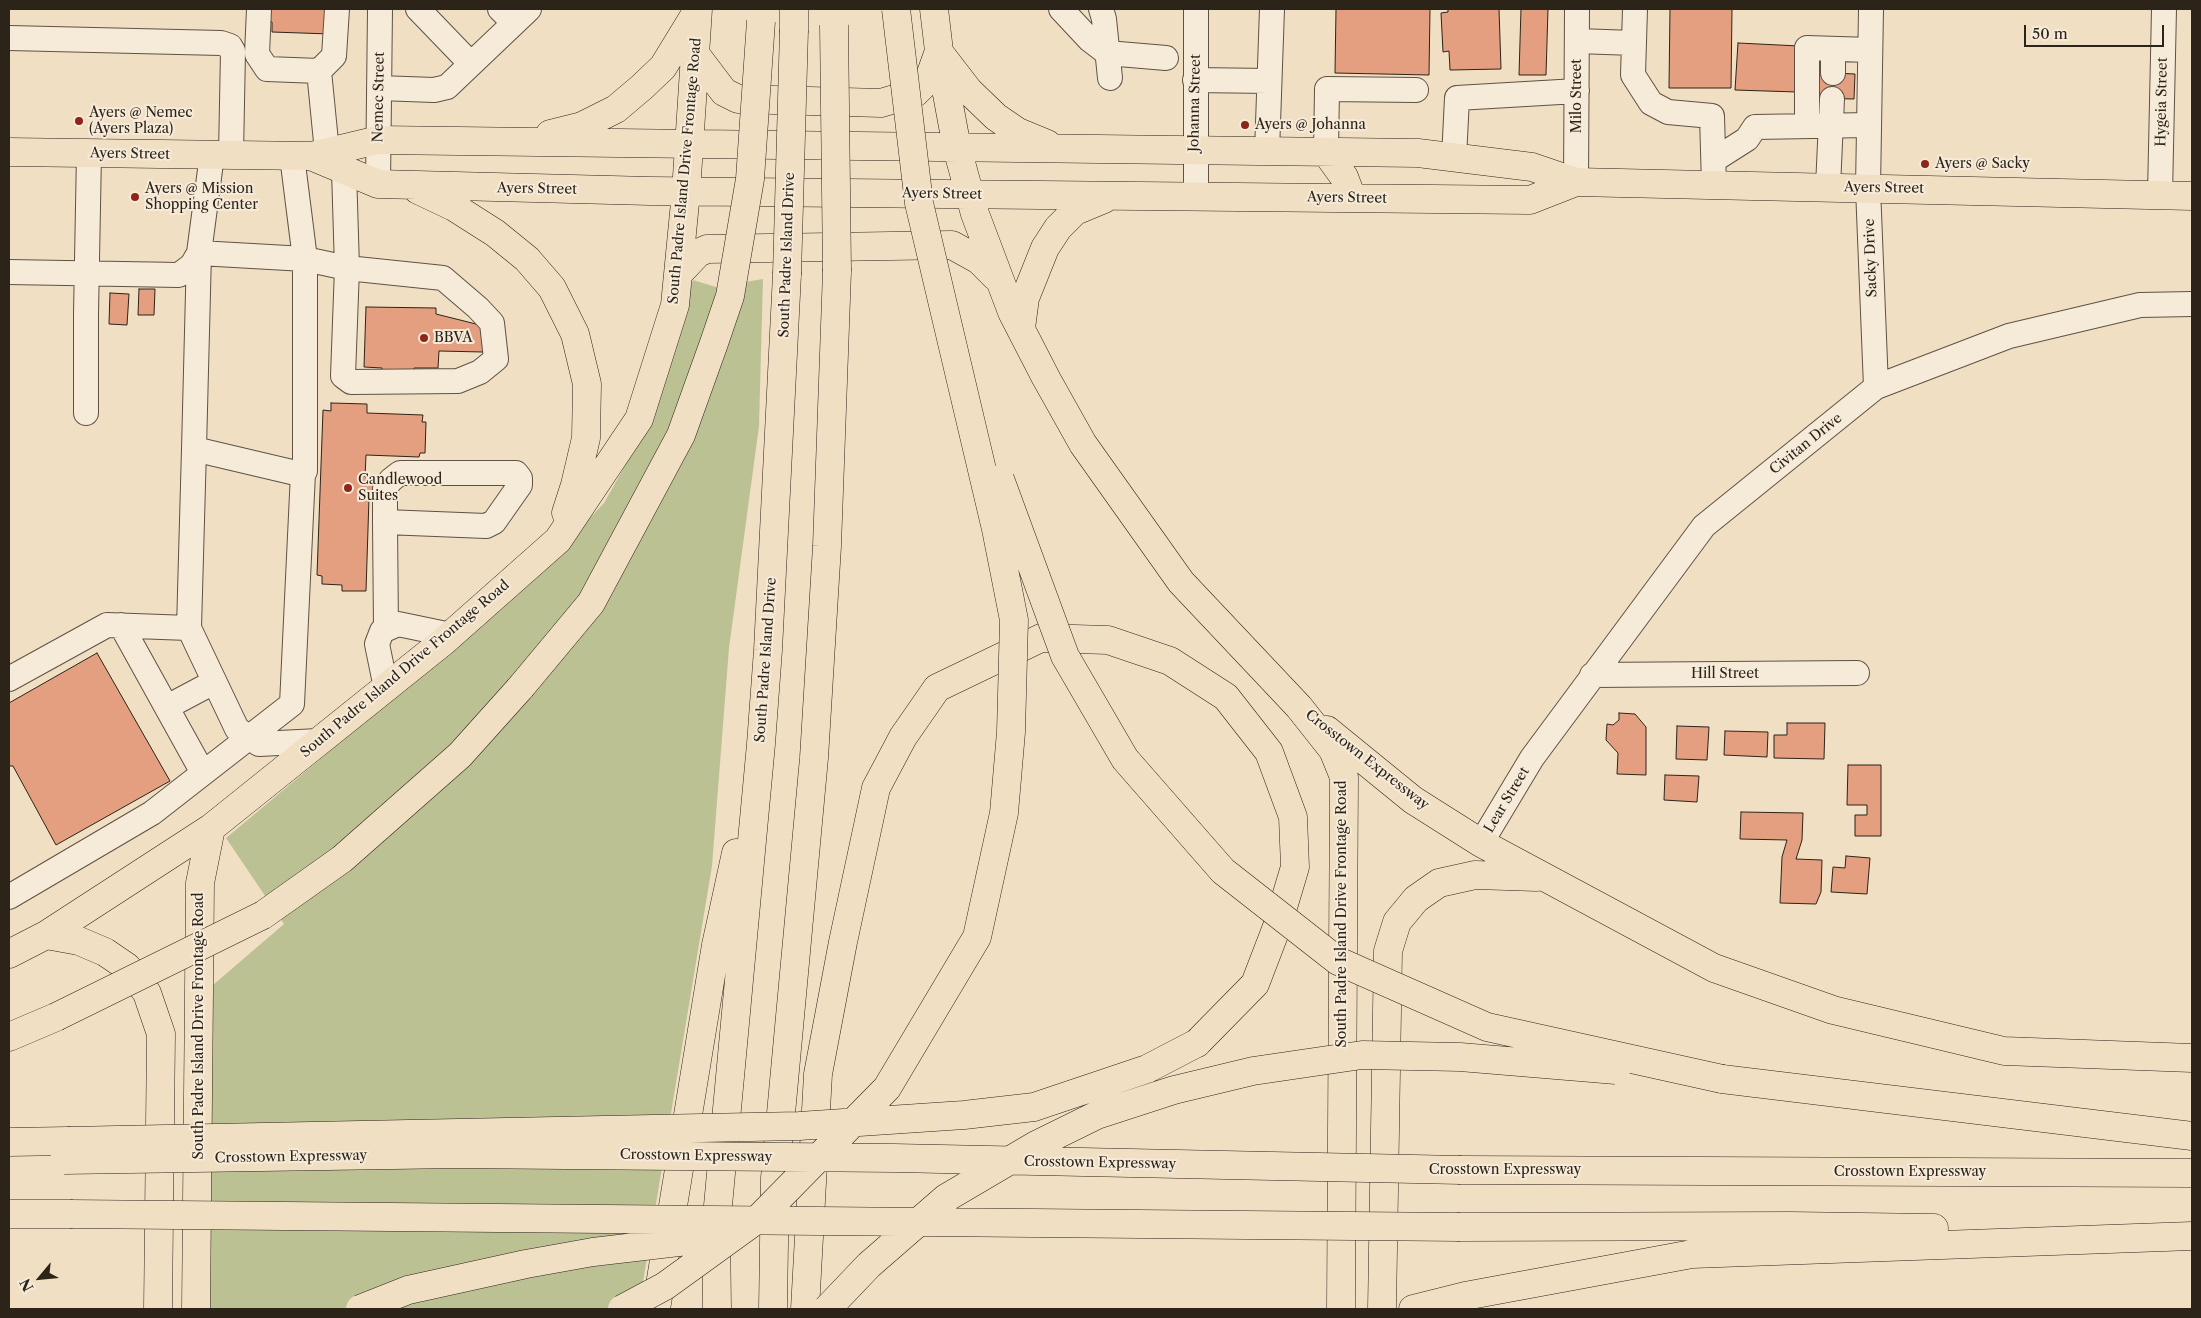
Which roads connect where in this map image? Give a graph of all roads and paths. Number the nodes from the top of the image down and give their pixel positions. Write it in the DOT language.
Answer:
graph roads {
  1 [pos="337,9"];
  2 [pos="380,9"];
  3 [pos="418,9"];
  4 [pos="698,9"];
  5 [pos="896,9"];
  6 [pos="934,9"];
  7 [pos="1061,9"];
  8 [pos="1101,9"];
  9 [pos="1196,9"];
  10 [pos="1272,9"];
  11 [pos="1577,9"];
  12 [pos="1635,9"];
  13 [pos="1871,9"];
  14 [pos="2164,9"];
  15 [pos="515,13"];
  16 [pos="761,15"];
  17 [pos="264,16"];
  18 [pos="834,17"];
  19 [pos="794,19"];
  20 [pos="9,38"];
  21 [pos="1577,41"];
  22 [pos="1634,43"];
  23 [pos="1833,49"];
  24 [pos="1864,50"];
  25 [pos="938,51"];
  26 [pos="1107,53"];
  27 [pos="696,55"];
  28 [pos="1166,58"];
  29 [pos="470,64"];
  30 [pos="319,71"];
  31 [pos="1833,73"];
  32 [pos="1110,78"];
  33 [pos="1195,80"];
  34 [pos="1269,81"];
  35 [pos="379,88"];
  36 [pos="1416,90"];
  37 [pos="1577,91"];
  38 [pos="1832,99"];
  39 [pos="1808,125"];
  40 [pos="1831,125"];
  41 [pos="1863,125"];
  42 [pos="378,140"];
  43 [pos="521,142"];
  44 [pos="689,144"];
  45 [pos="957,148"];
  46 [pos="1057,148"];
  47 [pos="1194,151"];
  48 [pos="9,152"];
  49 [pos="1267,152"];
  50 [pos="1326,152"];
  51 [pos="89,153"];
  52 [pos="221,155"];
  53 [pos="1454,158"];
  54 [pos="318,159"];
  55 [pos="1714,173"];
  56 [pos="1576,182"];
  57 [pos="378,184"];
  58 [pos="410,186"];
  59 [pos="1828,187"];
  60 [pos="1868,188"];
  61 [pos="686,192"];
  62 [pos="969,195"];
  63 [pos="2160,195"];
  64 [pos="1113,196"];
  65 [pos="2192,196"];
  66 [pos="1196,197"];
  67 [pos="1352,198"];
  68 [pos="200,253"];
  69 [pos="305,259"];
  70 [pos="347,268"];
  71 [pos="9,272"];
  72 [pos="86,273"];
  73 [pos="679,273"];
  74 [pos="1000,281"];
  75 [pos="2192,304"];
  76 [pos="1021,328"];
  77 [pos="953,342"];
  78 [pos="1876,387"];
  79 [pos="86,413"];
  80 [pos="194,449"];
  81 [pos="303,473"];
  82 [pos="385,522"];
  83 [pos="558,540"];
  84 [pos="121,625"];
  85 [pos="189,628"];
  86 [pos="386,629"];
  87 [pos="451,635"];
  88 [pos="1857,673"];
  89 [pos="1592,675"];
  90 [pos="9,679"];
  91 [pos="214,682"];
  92 [pos="386,688"];
  93 [pos="167,707"];
  94 [pos="1299,707"];
  95 [pos="248,737"];
  96 [pos="320,741"];
  97 [pos="761,744"];
  98 [pos="1532,758"];
  99 [pos="203,773"];
  100 [pos="211,828"];
  101 [pos="1481,843"];
  102 [pos="1546,878"];
  103 [pos="9,897"];
  104 [pos="46,934"];
  105 [pos="9,954"];
  106 [pos="9,1037"];
  107 [pos="2192,1058"];
  108 [pos="1722,1079"];
  109 [pos="2192,1136"];
  110 [pos="9,1142"];
  111 [pos="66,1151"];
  112 [pos="9,1160"];
  113 [pos="2192,1173"];
  114 [pos="9,1214"];
  115 [pos="839,1222"];
  116 [pos="2192,1232"];
  117 [pos="2192,1236"];
  118 [pos="158,1309"];
  119 [pos="196,1309"];
  120 [pos="360,1309"];
  121 [pos="622,1309"];
  122 [pos="656,1309"];
  123 [pos="717,1309"];
  124 [pos="772,1309"];
  125 [pos="805,1309"];
  126 [pos="827,1309"];
  127 [pos="1341,1309"];
  128 [pos="1382,1309"];
  129 [pos="1413,1309"];
  1 -- 30 [label="street"];
  2 -- 35 [label="street, Nemec Street"];
  3 -- 29 [label="street"];
  4 -- 27 [label="main road, South Padre Island Drive Frontage Road"];
  4 -- 43 [label="main road"];
  5 -- 77 [label="main road, bridge"];
  6 -- 25 [label="main road, South Padre Island Drive Frontage Road"];
  7 -- 26 [label="street"];
  8 -- 26 [label="street"];
  9 -- 33 [label="street, Johanna Street"];
  10 -- 34 [label="street"];
  11 -- 21 [label="street, Milo Street"];
  12 -- 22 [label="street"];
  13 -- 24 [label="street, Sacky Drive"];
  14 -- 63 [label="street, Hygeia Street"];
  15 -- 29 [label="street"];
  16 -- 106 [label="main road, bridge"];
  17 -- 30 [label="street"];
  18 -- 124 [label="main road, bridge"];
  19 -- 97 [label="main road, South Padre Island Drive, bridge"];
  20 -- 52 [label="street"];
  21 -- 22 [label="street"];
  21 -- 37 [label="street, Milo Street"];
  22 -- 55 [label="street"];
  23 -- 24 [label="street"];
  23 -- 31 [label="street"];
  23 -- 39 [label="street"];
  24 -- 41 [label="street, Sacky Drive"];
  25 -- 27 [label="main road"];
  25 -- 45 [label="main road, South Padre Island Drive Frontage Road"];
  25 -- 46 [label="main road"];
  26 -- 28 [label="street"];
  26 -- 32 [label="street"];
  27 -- 44 [label="main road, South Padre Island Drive Frontage Road"];
  29 -- 35 [label="street"];
  30 -- 54 [label="street"];
  33 -- 34 [label="street"];
  33 -- 47 [label="street, Johanna Street"];
  34 -- 49 [label="street"];
  35 -- 42 [label="street, Nemec Street"];
  36 -- 50 [label="street"];
  37 -- 53 [label="street"];
  37 -- 56 [label="street, Milo Street"];
  38 -- 40 [label="street"];
  39 -- 40 [label="street"];
  39 -- 55 [label="street"];
  40 -- 41 [label="street"];
  40 -- 59 [label="street"];
  41 -- 60 [label="street, Sacky Drive"];
  42 -- 43 [label="main road, Ayers Street"];
  42 -- 54 [label="main road, Ayers Street"];
  42 -- 57 [label="street, Nemec Street"];
  43 -- 44 [label="main road, Ayers Street"];
  44 -- 45 [label="main road, Ayers Street"];
  44 -- 61 [label="main road, South Padre Island Drive Frontage Road"];
  45 -- 46 [label="main road, Ayers Street"];
  45 -- 62 [label="main road, South Padre Island Drive Frontage Road"];
  46 -- 47 [label="main road, Ayers Street"];
  47 -- 49 [label="main road, Ayers Street"];
  47 -- 66 [label="street, Johanna Street"];
  48 -- 51 [label="main road, Ayers Street"];
  49 -- 50 [label="main road, Ayers Street"];
  50 -- 53 [label="main road, Ayers Street"];
  50 -- 67 [label="main road"];
  51 -- 52 [label="main road, Ayers Street"];
  51 -- 72 [label="street"];
  52 -- 54 [label="main road, Ayers Street"];
  52 -- 68 [label="street"];
  53 -- 56 [label="main road, Ayers Street"];
  54 -- 57 [label="main road, Ayers Street"];
  54 -- 69 [label="street"];
  54 -- 70 [label="street"];
  55 -- 56 [label="main road, Ayers Street"];
  55 -- 59 [label="main road, Ayers Street"];
  56 -- 67 [label="main road, Ayers Street"];
  57 -- 58 [label="main road, Ayers Street"];
  58 -- 61 [label="main road, Ayers Street"];
  58 -- 83 [label="main road"];
  59 -- 60 [label="main road, Ayers Street"];
  60 -- 63 [label="main road, Ayers Street"];
  60 -- 78 [label="street, Sacky Drive"];
  61 -- 62 [label="main road, Ayers Street"];
  61 -- 73 [label="main road, South Padre Island Drive Frontage Road"];
  62 -- 64 [label="main road, Ayers Street"];
  62 -- 74 [label="main road, South Padre Island Drive Frontage Road"];
  63 -- 65 [label="main road, Ayers Street"];
  64 -- 66 [label="main road, Ayers Street"];
  64 -- 76 [label="main road"];
  66 -- 67 [label="main road, Ayers Street"];
  68 -- 69 [label="street"];
  68 -- 72 [label="street"];
  68 -- 80 [label="street"];
  69 -- 70 [label="street"];
  69 -- 81 [label="street"];
  70 -- 70 [label="street"];
  71 -- 72 [label="street"];
  72 -- 79 [label="street"];
  73 -- 74 [label="main road"];
  73 -- 83 [label="main road, South Padre Island Drive Frontage Road"];
  74 -- 76 [label="main road, South Padre Island Drive Frontage Road"];
  75 -- 78 [label="street, Civitan Drive"];
  76 -- 94 [label="main road, South Padre Island Drive Frontage Road"];
  77 -- 108 [label="main road, bridge"];
  77 -- 121 [label="main road, bridge"];
  78 -- 89 [label="street, Civitan Drive"];
  80 -- 81 [label="street"];
  80 -- 85 [label="street"];
  81 -- 95 [label="street"];
  82 -- 82 [label="street"];
  82 -- 86 [label="street"];
  83 -- 87 [label="main road, South Padre Island Drive Frontage Road"];
  84 -- 85 [label="street"];
  84 -- 90 [label="street"];
  84 -- 93 [label="street"];
  85 -- 91 [label="street"];
  86 -- 87 [label="street"];
  86 -- 92 [label="street"];
  87 -- 92 [label="main road, South Padre Island Drive Frontage Road"];
  88 -- 89 [label="street, Hill Street"];
  89 -- 98 [label="street, Civitan Drive"];
  91 -- 93 [label="street"];
  91 -- 95 [label="street"];
  92 -- 96 [label="main road, South Padre Island Drive Frontage Road"];
  93 -- 99 [label="street"];
  94 -- 101 [label="main road, Crosstown Expressway"];
  94 -- 127 [label="main road, South Padre Island Drive Frontage Road"];
  95 -- 96 [label="street"];
  95 -- 99 [label="street"];
  96 -- 100 [label="main road, South Padre Island Drive Frontage Road"];
  97 -- 122 [label="main road"];
  97 -- 123 [label="main road, South Padre Island Drive"];
  98 -- 101 [label="street, Lear Street"];
  99 -- 103 [label="street"];
  100 -- 104 [label="main road"];
  100 -- 119 [label="main road, South Padre Island Drive Frontage Road"];
  101 -- 102 [label="main road, Crosstown Expressway"];
  102 -- 107 [label="main road, Crosstown Expressway"];
  102 -- 128 [label="main road"];
  104 -- 105 [label="main road"];
  104 -- 118 [label="main road"];
  108 -- 109 [label="main road"];
  108 -- 126 [label="main road, bridge"];
  110 -- 111 [label="main road"];
  111 -- 112 [label="main road, Crosstown Expressway"];
  111 -- 113 [label="main road, Crosstown Expressway, bridge"];
  111 -- 125 [label="main road, bridge"];
  114 -- 115 [label="main road, bridge"];
  115 -- 116 [label="main road, bridge"];
  115 -- 120 [label="main road, bridge"];
  117 -- 129 [label="main road"];
}
